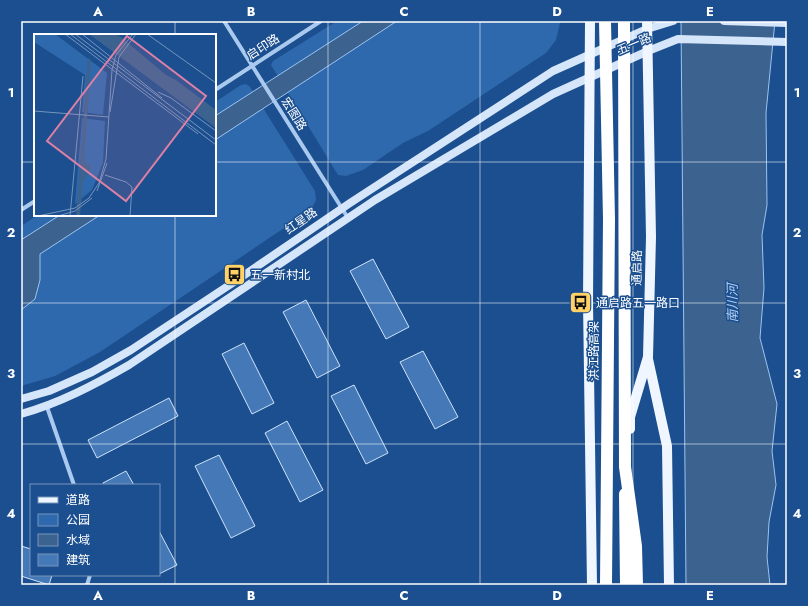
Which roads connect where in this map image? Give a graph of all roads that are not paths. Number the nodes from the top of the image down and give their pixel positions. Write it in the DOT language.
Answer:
graph roads {
  1 [pos="224,21"];
  2 [pos="321,21"];
  3 [pos="590,21"];
  4 [pos="605,21"];
  5 [pos="624,21"];
  6 [pos="673,21"];
  7 [pos="724,21"];
  8 [pos="787,23"];
  9 [pos="647,25"];
  10 [pos="786,42"];
  11 [pos="648,51"];
  12 [pos="590,54"];
  13 [pos="252,66"];
  14 [pos="589,77"];
  15 [pos="216,89"];
  16 [pos="34,202"];
  17 [pos="342,208"];
  18 [pos="21,210"];
  19 [pos="348,218"];
  20 [pos="648,357"];
  21 [pos="21,399"];
  22 [pos="47,406"];
  23 [pos="21,414"];
  24 [pos="625,467"];
  25 [pos="74,484"];
  26 [pos="592,585"];
  27 [pos="606,585"];
  28 [pos="626,585"];
  29 [pos="632,585"];
  30 [pos="637,585"];
  31 [pos="669,585"];
  1 -- 13 [label="street, 宏图路"];
  2 -- 13 [label="street, 启印路"];
  3 -- 12 [label="main road"];
  4 -- 27 [label="highway, 洪江路高架, bridge"];
  5 -- 24 [label="highway, bridge"];
  6 -- 9 [label="main road, 五一路"];
  7 -- 8 [label="main road"];
  9 -- 11 [label="main road, 通启路"];
  9 -- 12 [label="main road, 五一路"];
  10 -- 11 [label="main road, 五一路"];
  11 -- 14 [label="main road, 五一路"];
  11 -- 20 [label="main road, 通启路"];
  12 -- 14 [label="main road"];
  12 -- 17 [label="main road, 红星路"];
  13 -- 15 [label="street, 启印路"];
  13 -- 17 [label="street, 宏图路"];
  14 -- 19 [label="main road, 红星路"];
  14 -- 26 [label="main road"];
  16 -- 18 [label="street"];
  17 -- 19 [label="street, 宏图路"];
  17 -- 21 [label="main road, 红星路"];
  19 -- 22 [label="main road, 红星路"];
  20 -- 29 [label="main road, 通启路"];
  20 -- 31 [label="main road"];
  22 -- 23 [label="main road, 红星路"];
  22 -- 25 [label="street"];
  24 -- 28 [label="highway, bridge"];
  24 -- 30 [label="highway, bridge"];
}
